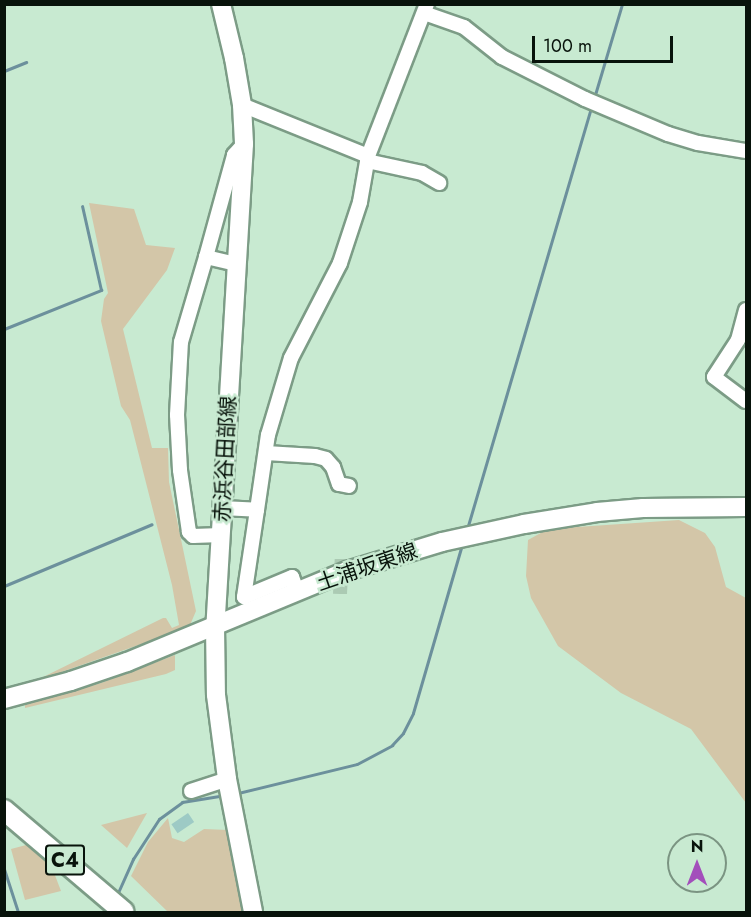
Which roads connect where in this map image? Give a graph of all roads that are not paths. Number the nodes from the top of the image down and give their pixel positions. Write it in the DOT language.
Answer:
graph roads {
  1 [pos="221,4"];
  2 [pos="426,9"];
  3 [pos="242,105"];
  4 [pos="244,144"];
  5 [pos="747,151"];
  6 [pos="367,158"];
  7 [pos="439,183"];
  8 [pos="206,257"];
  9 [pos="237,264"];
  10 [pos="747,310"];
  11 [pos="747,401"];
  12 [pos="266,453"];
  13 [pos="349,486"];
  14 [pos="747,507"];
  15 [pos="222,508"];
  16 [pos="257,510"];
  17 [pos="221,535"];
  18 [pos="297,591"];
  19 [pos="215,626"];
  20 [pos="4,699"];
  21 [pos="227,779"];
  22 [pos="191,791"];
  23 [pos="4,810"];
  24 [pos="124,912"];
  25 [pos="253,912"];
  1 -- 3 [label="main road, 赤浜谷田部線"];
  2 -- 5 [label="street"];
  2 -- 6 [label="street"];
  3 -- 4 [label="main road, 赤浜谷田部線"];
  3 -- 6 [label="street"];
  4 -- 8 [label="street"];
  4 -- 9 [label="main road, 赤浜谷田部線"];
  6 -- 7 [label="street"];
  6 -- 12 [label="street"];
  8 -- 9 [label="street"];
  8 -- 17 [label="street"];
  9 -- 15 [label="main road, 赤浜谷田部線"];
  10 -- 11 [label="street"];
  12 -- 13 [label="street"];
  12 -- 16 [label="street"];
  14 -- 18 [label="main road, 土浦坂東線"];
  15 -- 16 [label="street"];
  15 -- 17 [label="main road, 赤浜谷田部線"];
  16 -- 18 [label="street"];
  17 -- 19 [label="main road, 赤浜谷田部線"];
  18 -- 19 [label="main road, 土浦坂東線"];
  19 -- 20 [label="main road, 土浦坂東線"];
  19 -- 21 [label="main road, 赤浜谷田部線"];
  21 -- 22 [label="street"];
  21 -- 25 [label="main road, 赤浜谷田部線"];
  23 -- 24 [label="highway, C4"];
}
